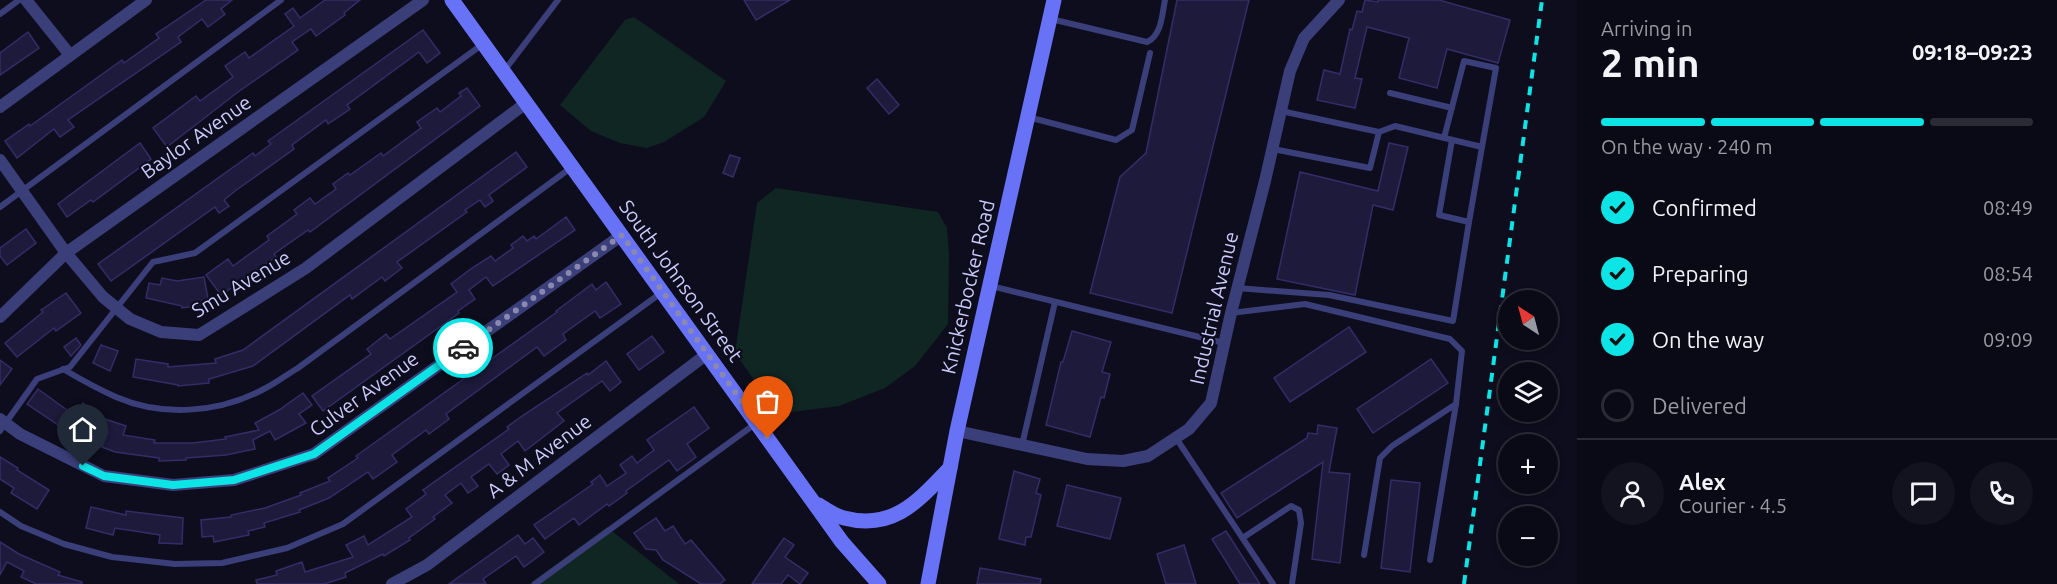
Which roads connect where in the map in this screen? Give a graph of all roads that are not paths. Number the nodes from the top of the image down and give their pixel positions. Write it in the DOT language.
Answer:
graph roads {
  1 [pos="19,0"];
  2 [pos="26,0"];
  3 [pos="146,0"];
  4 [pos="281,0"];
  5 [pos="423,0"];
  6 [pos="452,0"];
  7 [pos="558,0"];
  8 [pos="1054,0"];
  9 [pos="1165,0"];
  10 [pos="1340,0"];
  11 [pos="0,14"];
  12 [pos="1050,19"];
  13 [pos="483,44"];
  14 [pos="1150,53"];
  15 [pos="70,55"];
  16 [pos="504,72"];
  17 [pos="1390,93"];
  18 [pos="526,103"];
  19 [pos="0,107"];
  20 [pos="1452,108"];
  21 [pos="1281,111"];
  22 [pos="1028,117"];
  23 [pos="1379,132"];
  24 [pos="1444,138"];
  25 [pos="1452,140"];
  26 [pos="1482,147"];
  27 [pos="1272,149"];
  28 [pos="0,160"];
  29 [pos="572,167"];
  30 [pos="22,191"];
  31 [pos="0,207"];
  32 [pos="1469,222"];
  33 [pos="622,235"];
  34 [pos="66,253"];
  35 [pos="989,286"];
  36 [pos="1238,288"];
  37 [pos="663,292"];
  38 [pos="1055,302"];
  39 [pos="117,308"];
  40 [pos="1231,313"];
  41 [pos="0,317"];
  42 [pos="1224,343"];
  43 [pos="707,354"];
  44 [pos="63,369"];
  45 [pos="1456,404"];
  46 [pos="756,423"];
  47 [pos="2,424"];
  48 [pos="957,431"];
  49 [pos="1176,438"];
  50 [pos="1022,445"];
  51 [pos="950,468"];
  52 [pos="814,503"];
  53 [pos="0,512"];
  54 [pos="1244,537"];
  55 [pos="1364,555"];
  56 [pos="1430,560"];
  57 [pos="392,584"];
  58 [pos="534,584"];
  59 [pos="879,584"];
  60 [pos="928,584"];
  61 [pos="1274,584"];
  62 [pos="1292,584"];
  1 -- 11 [label="lane"];
  2 -- 15 [label="street"];
  3 -- 15 [label="street"];
  4 -- 30 [label="lane"];
  5 -- 34 [label="street, Baylor Avenue"];
  6 -- 13 [label="main road, South Johnson Street"];
  7 -- 16 [label="lane"];
  8 -- 12 [label="main road, Knickerbocker Road"];
  9 -- 12 [label="lane"];
  10 -- 21 [label="street, Industrial Avenue"];
  12 -- 22 [label="main road, Knickerbocker Road"];
  13 -- 16 [label="main road, South Johnson Street"];
  13 -- 39 [label="lane"];
  14 -- 22 [label="lane"];
  15 -- 19 [label="street"];
  16 -- 18 [label="main road, South Johnson Street"];
  17 -- 20 [label="lane"];
  18 -- 29 [label="main road, South Johnson Street"];
  18 -- 39 [label="street, Smu Avenue"];
  20 -- 24 [label="lane"];
  20 -- 26 [label="lane"];
  21 -- 23 [label="lane"];
  21 -- 27 [label="street, Industrial Avenue"];
  22 -- 35 [label="main road, Knickerbocker Road"];
  23 -- 24 [label="lane"];
  23 -- 27 [label="lane"];
  24 -- 25 [label="lane"];
  25 -- 26 [label="lane"];
  25 -- 32 [label="lane"];
  26 -- 32 [label="lane"];
  27 -- 36 [label="street, Industrial Avenue"];
  28 -- 30 [label="street, Smu Avenue"];
  29 -- 33 [label="main road, South Johnson Street"];
  29 -- 44 [label="lane"];
  30 -- 31 [label="lane"];
  30 -- 34 [label="street, Smu Avenue"];
  32 -- 36 [label="lane"];
  33 -- 37 [label="main road, South Johnson Street"];
  33 -- 47 [label="street, Culver Avenue"];
  34 -- 39 [label="street, Smu Avenue"];
  34 -- 41 [label="street, Baylor Avenue"];
  35 -- 38 [label="lane"];
  35 -- 48 [label="main road, Knickerbocker Road"];
  36 -- 40 [label="street, Industrial Avenue"];
  37 -- 43 [label="main road, South Johnson Street"];
  37 -- 53 [label="lane"];
  38 -- 42 [label="lane"];
  38 -- 50 [label="lane"];
  39 -- 44 [label="lane"];
  40 -- 42 [label="street, Industrial Avenue"];
  40 -- 45 [label="lane"];
  42 -- 49 [label="street, Industrial Avenue"];
  43 -- 46 [label="main road, South Johnson Street"];
  43 -- 57 [label="street, A & M Avenue"];
  44 -- 47 [label="lane"];
  45 -- 55 [label="lane"];
  45 -- 56 [label="lane"];
  46 -- 52 [label="main road, South Johnson Street"];
  46 -- 58 [label="lane"];
  48 -- 50 [label="street, Industrial Avenue"];
  48 -- 51 [label="main road, Knickerbocker Road"];
  49 -- 50 [label="street, Industrial Avenue"];
  49 -- 54 [label="lane"];
  51 -- 52 [label="main road"];
  51 -- 60 [label="main road, Knickerbocker Road"];
  52 -- 59 [label="main road, South Johnson Street"];
  54 -- 61 [label="lane"];
  54 -- 62 [label="lane"];
}
